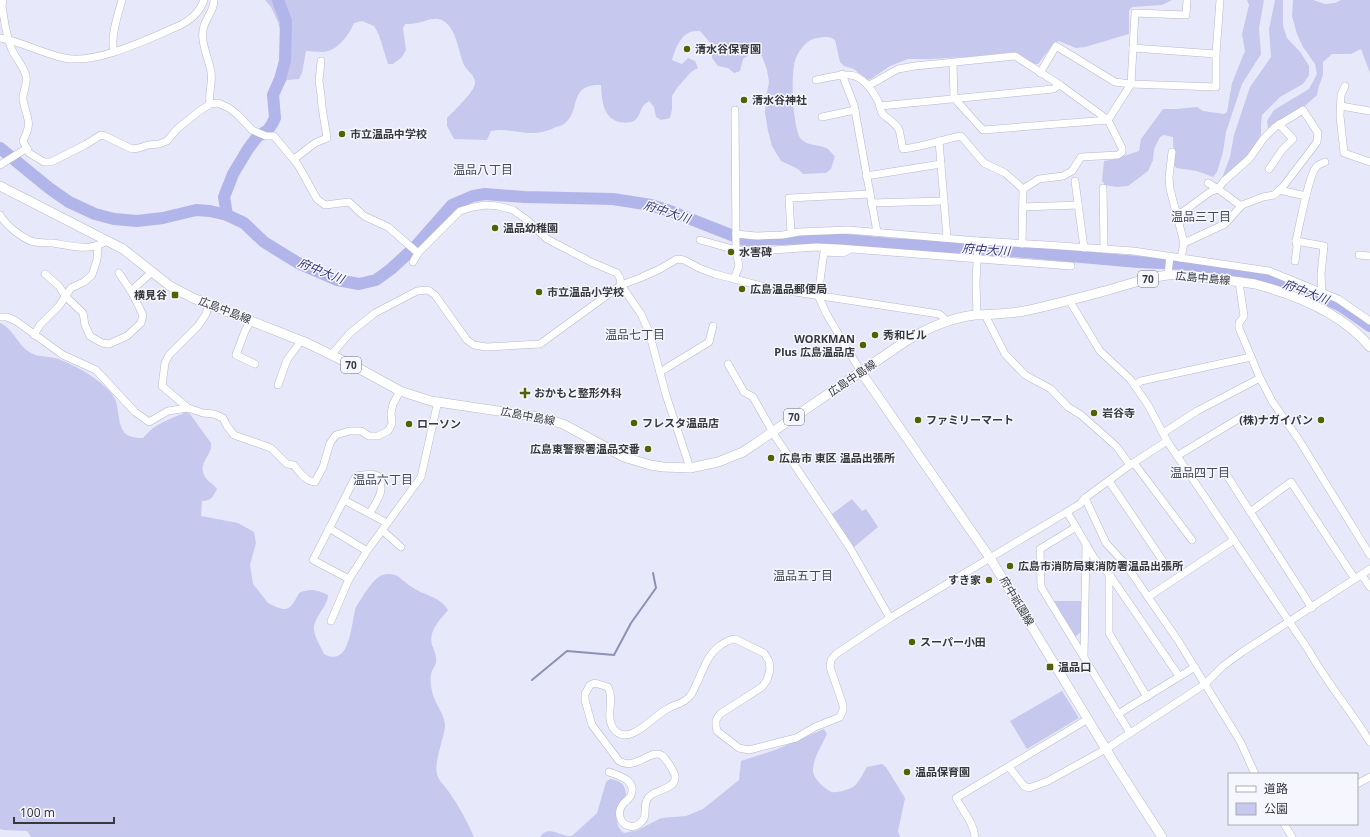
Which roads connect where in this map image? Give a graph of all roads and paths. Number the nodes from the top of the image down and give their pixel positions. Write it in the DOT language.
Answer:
graph roads {
  1 [pos="3,0"];
  2 [pos="122,0"];
  3 [pos="205,0"];
  4 [pos="1187,0"];
  5 [pos="1220,0"];
  6 [pos="214,1"];
  7 [pos="4,38"];
  8 [pos="1133,48"];
  9 [pos="114,52"];
  10 [pos="1216,54"];
  11 [pos="321,61"];
  12 [pos="952,62"];
  13 [pos="1040,73"];
  14 [pos="842,74"];
  15 [pos="816,80"];
  16 [pos="1131,84"];
  17 [pos="868,86"];
  18 [pos="1060,86"];
  19 [pos="1345,86"];
  20 [pos="954,98"];
  21 [pos="210,104"];
  22 [pos="880,106"];
  23 [pos="1340,106"];
  24 [pos="735,110"];
  25 [pos="854,110"];
  26 [pos="1370,111"];
  27 [pos="822,117"];
  28 [pos="1108,120"];
  29 [pos="1279,124"];
  30 [pos="939,141"];
  31 [pos="25,149"];
  32 [pos="1172,152"];
  33 [pos="294,159"];
  34 [pos="1325,162"];
  35 [pos="1370,162"];
  36 [pos="2,164"];
  37 [pos="941,164"];
  38 [pos="1269,169"];
  39 [pos="866,176"];
  40 [pos="1075,181"];
  41 [pos="1208,183"];
  42 [pos="0,186"];
  43 [pos="1103,188"];
  44 [pos="1023,189"];
  45 [pos="1218,189"];
  46 [pos="1279,190"];
  47 [pos="870,194"];
  48 [pos="1306,196"];
  49 [pos="944,201"];
  50 [pos="871,203"];
  51 [pos="1078,204"];
  52 [pos="1241,206"];
  53 [pos="1023,207"];
  54 [pos="0,215"];
  55 [pos="1177,216"];
  56 [pos="877,232"];
  57 [pos="791,233"];
  58 [pos="736,234"];
  59 [pos="947,238"];
  60 [pos="700,240"];
  61 [pos="107,241"];
  62 [pos="978,241"];
  63 [pos="1296,241"];
  64 [pos="1184,243"];
  65 [pos="1022,244"];
  66 [pos="98,246"];
  67 [pos="1084,248"];
  68 [pos="853,249"];
  69 [pos="1104,249"];
  70 [pos="736,250"];
  71 [pos="417,253"];
  72 [pos="1170,256"];
  73 [pos="1359,256"];
  74 [pos="1370,256"];
  75 [pos="1182,258"];
  76 [pos="977,259"];
  77 [pos="1295,261"];
  78 [pos="413,262"];
  79 [pos="1071,266"];
  80 [pos="152,272"];
  81 [pos="119,273"];
  82 [pos="46,274"];
  83 [pos="1168,275"];
  84 [pos="734,279"];
  85 [pos="1239,282"];
  86 [pos="621,285"];
  87 [pos="131,291"];
  88 [pos="1322,293"];
  89 [pos="818,295"];
  90 [pos="65,296"];
  91 [pos="1069,300"];
  92 [pos="209,304"];
  93 [pos="977,315"];
  94 [pos="988,315"];
  95 [pos="0,316"];
  96 [pos="251,320"];
  97 [pos="1370,321"];
  98 [pos="946,322"];
  99 [pos="713,326"];
  100 [pos="34,335"];
  101 [pos="301,341"];
  102 [pos="1370,347"];
  103 [pos="331,355"];
  104 [pos="1251,357"];
  105 [pos="255,364"];
  106 [pos="728,364"];
  107 [pos="660,372"];
  108 [pos="861,372"];
  109 [pos="1260,378"];
  110 [pos="1135,385"];
  111 [pos="278,386"];
  112 [pos="400,391"];
  113 [pos="438,401"];
  114 [pos="188,408"];
  115 [pos="1243,416"];
  116 [pos="773,432"];
  117 [pos="1163,433"];
  118 [pos="1167,441"];
  119 [pos="1177,456"];
  120 [pos="1132,464"];
  121 [pos="690,468"];
  122 [pos="1224,471"];
  123 [pos="1108,481"];
  124 [pos="1086,498"];
  125 [pos="344,500"];
  126 [pos="1067,512"];
  127 [pos="1250,512"];
  128 [pos="370,513"];
  129 [pos="387,523"];
  130 [pos="1076,527"];
  131 [pos="329,528"];
  132 [pos="382,530"];
  133 [pos="1192,540"];
  134 [pos="1234,540"];
  135 [pos="1086,544"];
  136 [pos="401,547"];
  137 [pos="367,551"];
  138 [pos="1370,555"];
  139 [pos="990,558"];
  140 [pos="1163,560"];
  141 [pos="1370,569"];
  142 [pos="1109,574"];
  143 [pos="1362,575"];
  144 [pos="349,579"];
  145 [pos="1355,580"];
  146 [pos="1370,587"];
  147 [pos="1148,597"];
  148 [pos="1312,608"];
  149 [pos="890,618"];
  150 [pos="331,620"];
  151 [pos="1290,622"];
  152 [pos="1084,658"];
  153 [pos="1194,667"];
  154 [pos="1178,676"];
  155 [pos="1205,684"];
  156 [pos="1147,697"];
  157 [pos="1118,714"];
  158 [pos="1088,720"];
  159 [pos="1130,733"];
  160 [pos="1370,742"];
  161 [pos="1106,749"];
  162 [pos="1009,767"];
  163 [pos="609,772"];
  164 [pos="1256,773"];
  165 [pos="1370,778"];
  166 [pos="1358,784"];
  167 [pos="1285,825"];
  168 [pos="975,837"];
  169 [pos="1162,837"];
  170 [pos="1292,837"];
  1 -- 7 [label="street"];
  2 -- 9 [label="street"];
  3 -- 6 [label="street"];
  3 -- 9 [label="street"];
  4 -- 8 [label="street"];
  5 -- 10 [label="street"];
  6 -- 21 [label="street"];
  7 -- 9 [label="street"];
  7 -- 31 [label="street"];
  8 -- 10 [label="street"];
  8 -- 16 [label="street"];
  10 -- 16 [label="street"];
  11 -- 33 [label="street"];
  12 -- 13 [label="street"];
  12 -- 17 [label="street"];
  12 -- 20 [label="street"];
  13 -- 16 [label="street"];
  13 -- 18 [label="street"];
  14 -- 15 [label="street"];
  14 -- 17 [label="street"];
  14 -- 25 [label="street"];
  16 -- 28 [label="street"];
  17 -- 22 [label="street"];
  18 -- 20 [label="street"];
  18 -- 28 [label="street"];
  19 -- 23 [label="street"];
  20 -- 22 [label="street"];
  20 -- 28 [label="street"];
  21 -- 31 [label="street"];
  21 -- 33 [label="street"];
  22 -- 30 [label="street"];
  23 -- 26 [label="street"];
  23 -- 35 [label="street"];
  24 -- 58 [label="street"];
  25 -- 27 [label="street"];
  25 -- 39 [label="street"];
  28 -- 44 [label="street"];
  29 -- 38 [label="street"];
  29 -- 45 [label="street"];
  29 -- 46 [label="street"];
  30 -- 37 [label="street"];
  30 -- 44 [label="street"];
  31 -- 36 [label="street"];
  32 -- 55 [label="street"];
  33 -- 71 [label="street"];
  34 -- 48 [label="street"];
  37 -- 39 [label="street"];
  37 -- 49 [label="street"];
  39 -- 47 [label="street"];
  40 -- 51 [label="street"];
  41 -- 45 [label="street"];
  42 -- 61 [label="main road, 広島中島線 / 70"];
  43 -- 69 [label="street"];
  44 -- 53 [label="street"];
  45 -- 52 [label="street"];
  45 -- 55 [label="street"];
  46 -- 48 [label="street"];
  46 -- 52 [label="street"];
  47 -- 50 [label="street"];
  47 -- 57 [label="street"];
  48 -- 63 [label="street"];
  49 -- 50 [label="street"];
  49 -- 59 [label="street"];
  50 -- 56 [label="street"];
  51 -- 53 [label="street"];
  51 -- 67 [label="street"];
  52 -- 64 [label="street"];
  53 -- 65 [label="street"];
  54 -- 66 [label="street"];
  55 -- 64 [label="street"];
  56 -- 57 [label="street"];
  56 -- 59 [label="street"];
  57 -- 58 [label="street"];
  58 -- 70 [label="street"];
  59 -- 62 [label="street"];
  60 -- 70 [label="street"];
  61 -- 66 [label="street"];
  61 -- 80 [label="main road, 広島中島線 / 70"];
  62 -- 65 [label="street"];
  62 -- 76 [label="street"];
  63 -- 77 [label="street"];
  63 -- 88 [label="street"];
  64 -- 75 [label="street"];
  65 -- 67 [label="street"];
  66 -- 90 [label="street"];
  67 -- 69 [label="street"];
  68 -- 70 [label="street"];
  68 -- 76 [label="street"];
  68 -- 89 [label="street"];
  69 -- 72 [label="street"];
  70 -- 84 [label="street"];
  71 -- 78 [label="street"];
  71 -- 86 [label="street"];
  72 -- 75 [label="street"];
  72 -- 83 [label="street"];
  73 -- 74 [label="street"];
  75 -- 88 [label="street"];
  76 -- 79 [label="street"];
  76 -- 93 [label="street"];
  80 -- 87 [label="street"];
  80 -- 92 [label="main road, 広島中島線 / 70"];
  81 -- 87 [label="street"];
  82 -- 90 [label="street"];
  83 -- 85 [label="main road, 広島中島線 / 70"];
  83 -- 91 [label="main road, 広島中島線 / 70"];
  84 -- 86 [label="street"];
  84 -- 89 [label="street"];
  85 -- 102 [label="main road, 広島中島線 / 70"];
  85 -- 104 [label="street"];
  86 -- 103 [label="street"];
  86 -- 107 [label="street"];
  87 -- 90 [label="street"];
  88 -- 97 [label="street"];
  89 -- 98 [label="street"];
  89 -- 108 [label="street"];
  90 -- 100 [label="street"];
  91 -- 94 [label="main road, 広島中島線 / 70"];
  91 -- 110 [label="street"];
  92 -- 96 [label="main road, 広島中島線 / 70"];
  92 -- 114 [label="street"];
  93 -- 94 [label="main road, 広島中島線 / 70"];
  93 -- 98 [label="main road, 広島中島線 / 70"];
  94 -- 120 [label="street"];
  95 -- 100 [label="street"];
  96 -- 101 [label="main road, 広島中島線 / 70"];
  96 -- 105 [label="street"];
  98 -- 108 [label="main road, 広島中島線 / 70"];
  99 -- 107 [label="street"];
  100 -- 114 [label="street"];
  101 -- 103 [label="main road, 広島中島線 / 70"];
  101 -- 111 [label="street"];
  103 -- 112 [label="main road, 広島中島線 / 70"];
  104 -- 109 [label="street"];
  104 -- 110 [label="street"];
  106 -- 116 [label="street"];
  107 -- 121 [label="street"];
  108 -- 116 [label="main road, 広島中島線 / 70"];
  108 -- 139 [label="main road, 府中祇園線"];
  109 -- 117 [label="street"];
  109 -- 138 [label="street"];
  110 -- 117 [label="street"];
  112 -- 113 [label="main road, 広島中島線 / 70"];
  112 -- 114 [label="street"];
  113 -- 121 [label="main road, 広島中島線 / 70"];
  113 -- 129 [label="street"];
  115 -- 119 [label="street"];
  116 -- 121 [label="main road, 広島中島線 / 70"];
  116 -- 149 [label="street"];
  117 -- 118 [label="street"];
  118 -- 119 [label="street"];
  118 -- 120 [label="street"];
  119 -- 134 [label="street"];
  120 -- 123 [label="street"];
  120 -- 133 [label="street"];
  122 -- 127 [label="street"];
  123 -- 124 [label="street"];
  123 -- 140 [label="street"];
  124 -- 126 [label="street"];
  124 -- 147 [label="street"];
  125 -- 128 [label="street"];
  125 -- 128 [label="street"];
  125 -- 131 [label="street"];
  126 -- 130 [label="street"];
  126 -- 139 [label="street"];
  127 -- 145 [label="street"];
  127 -- 148 [label="street"];
  128 -- 129 [label="street"];
  129 -- 132 [label="street"];
  130 -- 135 [label="street"];
  130 -- 152 [label="street"];
  131 -- 137 [label="street"];
  131 -- 144 [label="street"];
  132 -- 136 [label="street"];
  132 -- 137 [label="street"];
  134 -- 147 [label="street"];
  134 -- 151 [label="street"];
  135 -- 142 [label="street"];
  135 -- 152 [label="street"];
  137 -- 144 [label="street"];
  139 -- 149 [label="street"];
  139 -- 158 [label="main road, 府中祇園線"];
  141 -- 143 [label="street"];
  142 -- 154 [label="street"];
  142 -- 156 [label="street"];
  143 -- 145 [label="street"];
  143 -- 146 [label="street"];
  144 -- 150 [label="street"];
  145 -- 148 [label="street"];
  147 -- 153 [label="street"];
  148 -- 151 [label="street"];
  149 -- 163 [label="street"];
  151 -- 155 [label="street"];
  151 -- 160 [label="street"];
  152 -- 157 [label="street"];
  153 -- 154 [label="street"];
  153 -- 155 [label="street"];
  154 -- 156 [label="street"];
  155 -- 159 [label="street"];
  155 -- 164 [label="street"];
  156 -- 157 [label="street"];
  157 -- 159 [label="street"];
  158 -- 161 [label="main road, 府中祇園線"];
  158 -- 162 [label="street"];
  159 -- 161 [label="street"];
  161 -- 162 [label="street"];
  161 -- 169 [label="main road, 府中祇園線"];
  162 -- 168 [label="street"];
  165 -- 166 [label="street"];
  167 -- 170 [label="street"];
}
